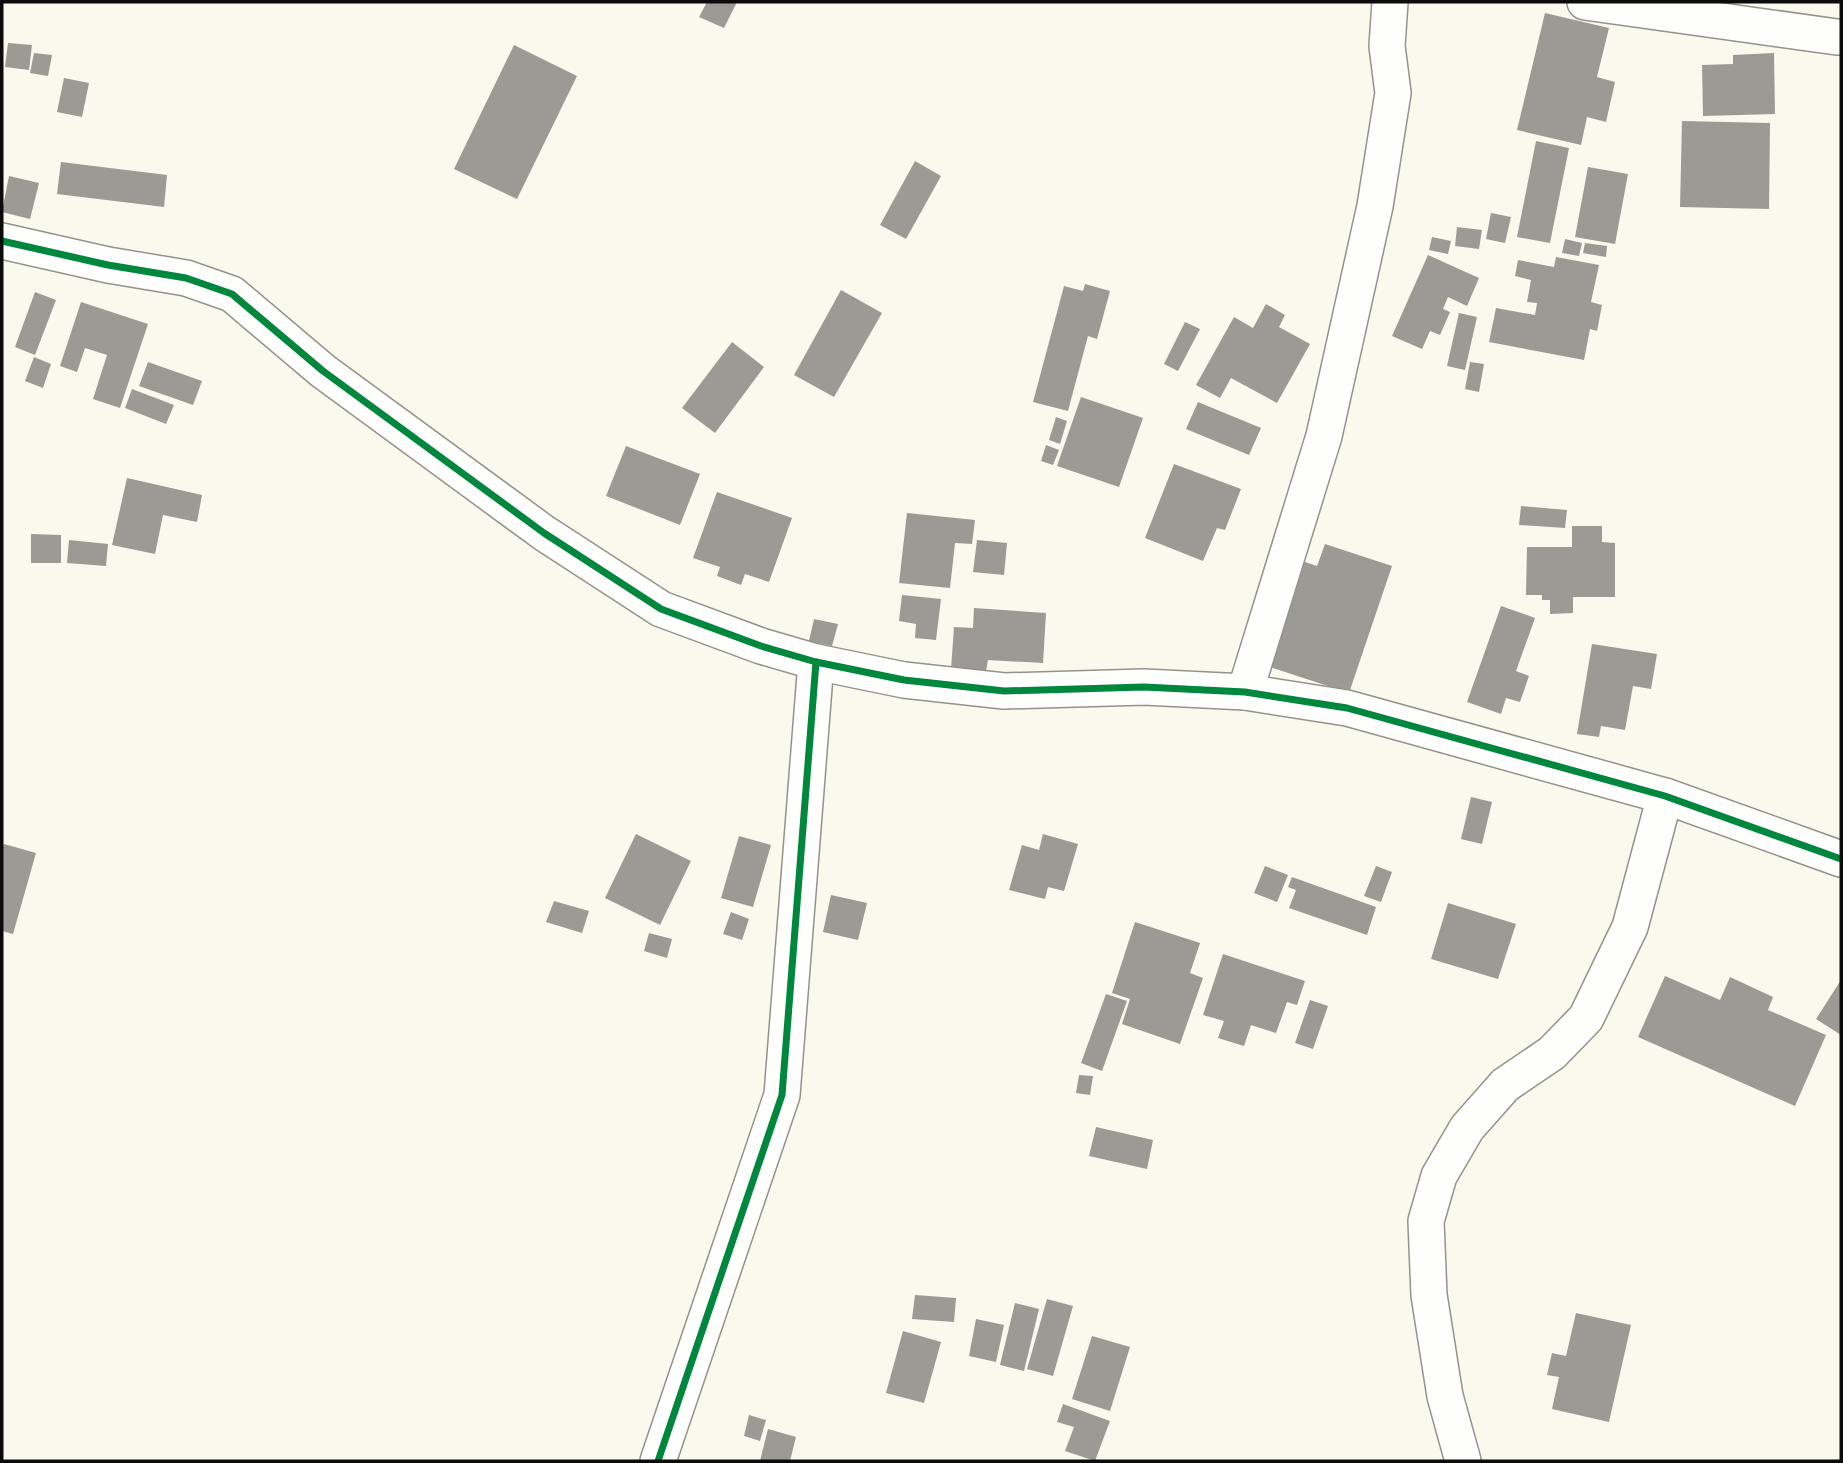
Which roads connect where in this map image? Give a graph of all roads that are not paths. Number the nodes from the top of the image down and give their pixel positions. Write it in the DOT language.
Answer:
graph roads {
  1 [pos="1390,2"];
  2 [pos="1585,2"];
  3 [pos="1837,37"];
  4 [pos="2,241"];
  5 [pos="816,662"];
  6 [pos="1245,692"];
  7 [pos="1665,796"];
  8 [pos="1841,859"];
  9 [pos="658,1461"];
  10 [pos="1463,1461"];
  1 -- 6 [label="street"];
  2 -- 3 [label="street"];
  4 -- 5 [label="street"];
  5 -- 6 [label="street"];
  5 -- 9 [label="street"];
  6 -- 7 [label="street"];
  7 -- 8 [label="street"];
  7 -- 10 [label="street"];
}
